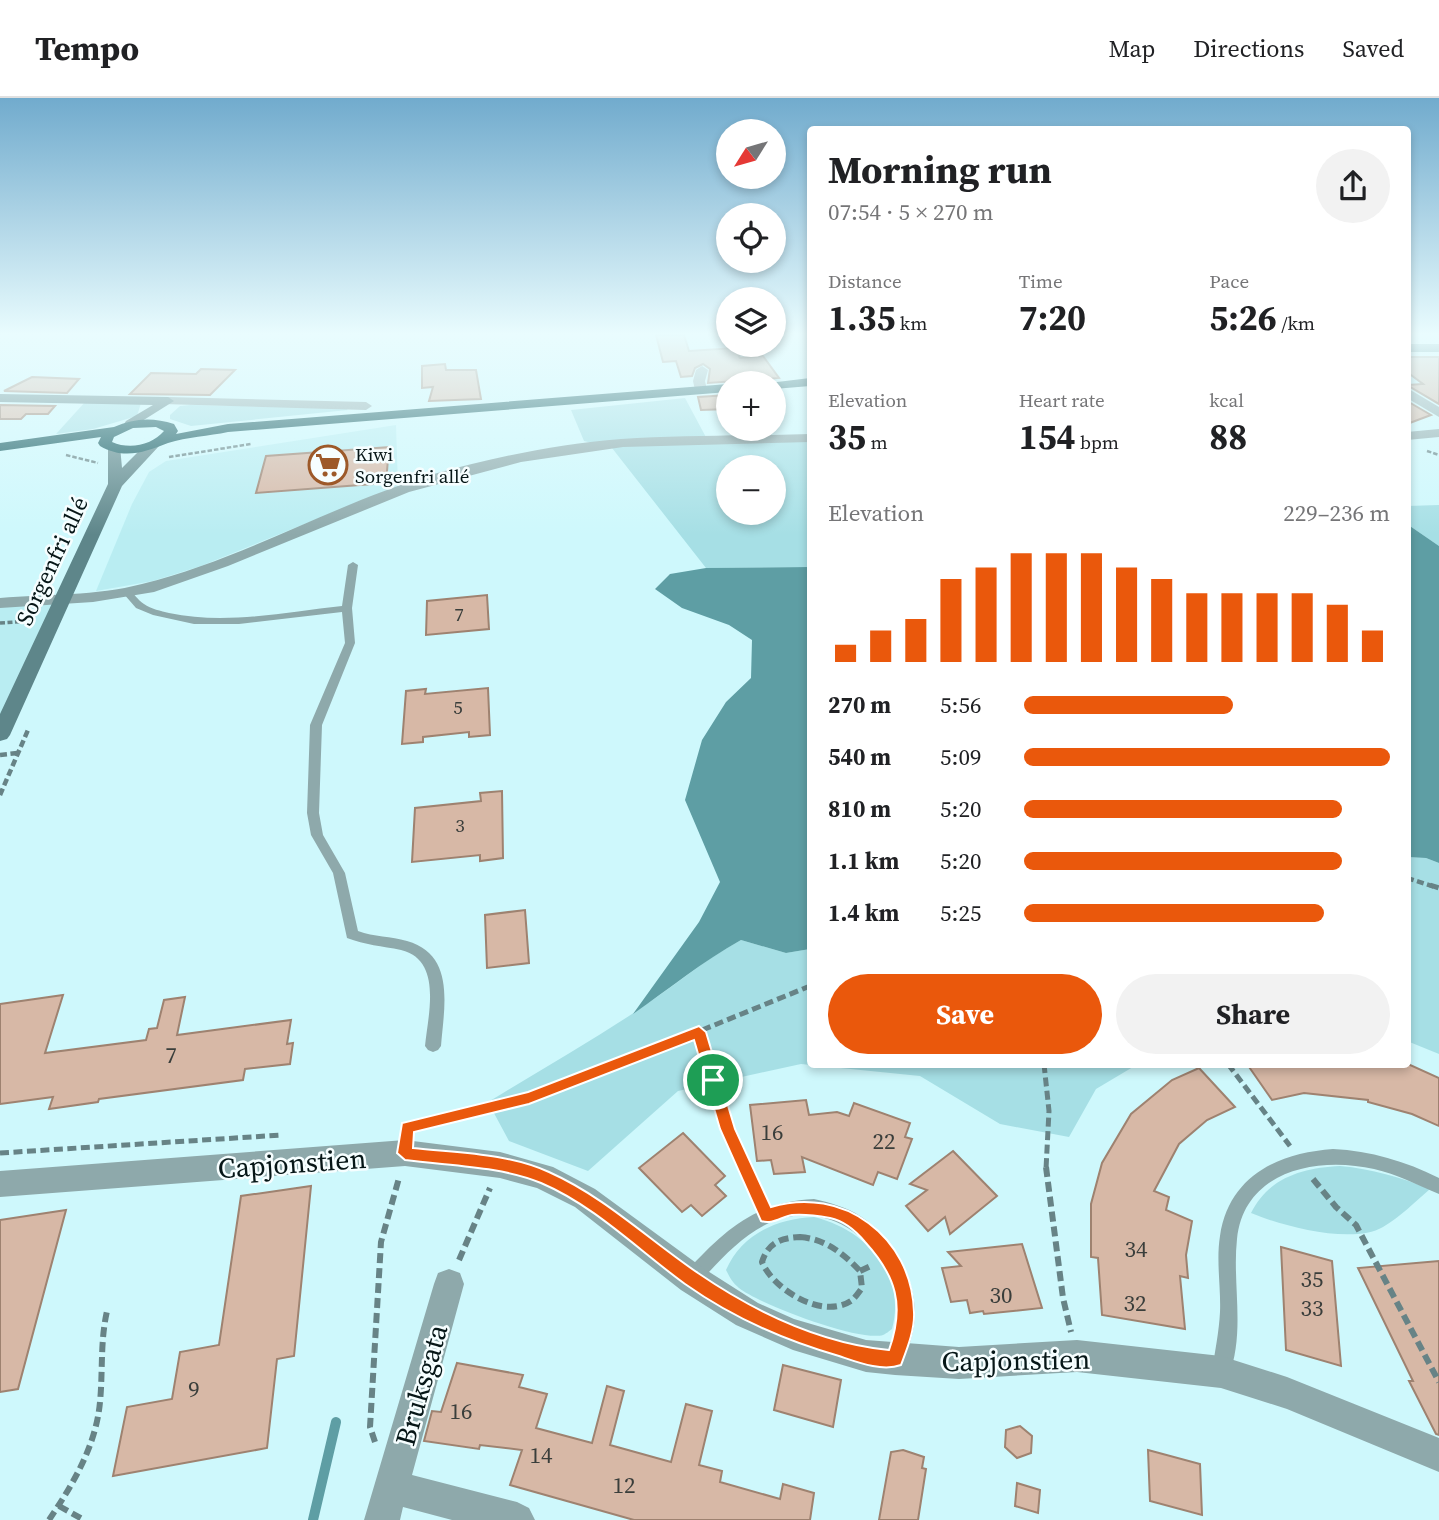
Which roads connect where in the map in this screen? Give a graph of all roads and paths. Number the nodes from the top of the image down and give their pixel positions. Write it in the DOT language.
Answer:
graph roads {
  1 [pos="168,401"];
  2 [pos="186,401"];
  3 [pos="560,401"];
  4 [pos="1421,401"];
  5 [pos="366,405"];
  6 [pos="1439,413"];
  7 [pos="131,425"];
  8 [pos="1439,433"];
  9 [pos="160,434"];
  10 [pos="716,436"];
  11 [pos="786,436"];
  12 [pos="1411,436"];
  13 [pos="807,438"];
  14 [pos="111,441"];
  15 [pos="0,447"];
  16 [pos="115,484"];
  17 [pos="353,565"];
  18 [pos="128,593"];
  19 [pos="62,599"];
  20 [pos="0,603"];
  21 [pos="347,608"];
  22 [pos="52,619"];
  23 [pos="0,623"];
  24 [pos="0,735"];
  25 [pos="18,753"];
  26 [pos="0,755"];
  27 [pos="1411,878"];
  28 [pos="1439,888"];
  29 [pos="807,987"];
  30 [pos="699,1032"];
  31 [pos="433,1046"];
  32 [pos="1044,1068"];
  33 [pos="1231,1068"];
  34 [pos="285,1135"];
  35 [pos="402,1136"];
  36 [pos="0,1153"];
  37 [pos="1299,1159"];
  38 [pos="500,1165"];
  39 [pos="0,1184"];
  40 [pos="1439,1186"];
  41 [pos="767,1216"];
  42 [pos="889,1257"];
  43 [pos="860,1271"];
  44 [pos="692,1279"];
  45 [pos="449,1284"];
  46 [pos="107,1311"];
  47 [pos="1077,1356"];
  48 [pos="895,1359"];
  49 [pos="1221,1372"];
  50 [pos="1439,1382"];
  51 [pos="1439,1455"];
  52 [pos="393,1487"];
  53 [pos="58,1506"];
  54 [pos="49,1520"];
  55 [pos="84,1520"];
  56 [pos="382,1520"];
  57 [pos="517,1520"];
  1 -- 7 [label="street"];
  1 -- 9 [label="street"];
  2 -- 5 [label="street"];
  3 -- 9 [label="highway"];
  4 -- 6 [label="street"];
  7 -- 9 [label="highway"];
  7 -- 14 [label="highway"];
  8 -- 12 [label="street"];
  9 -- 14 [label="highway"];
  9 -- 16 [label="street"];
  10 -- 18 [label="street"];
  11 -- 13 [label="street"];
  14 -- 15 [label="highway"];
  14 -- 16 [label="street"];
  16 -- 19 [label="street, Sorgenfri allé"];
  17 -- 21 [label="lane"];
  18 -- 19 [label="street"];
  18 -- 21 [label="lane"];
  19 -- 20 [label="street"];
  19 -- 22 [label="street, Sorgenfri allé"];
  21 -- 31 [label="lane"];
  22 -- 23 [label="path"];
  22 -- 24 [label="street, Sorgenfri allé"];
  25 -- 26 [label="path"];
  27 -- 28 [label="path"];
  29 -- 30 [label="path"];
  30 -- 35 [label="path"];
  30 -- 41 [label="path"];
  32 -- 47 [label="path"];
  33 -- 37 [label="path"];
  34 -- 36 [label="path"];
  35 -- 38 [label="street, Capjonstien"];
  35 -- 39 [label="street, Capjonstien"];
  35 -- 52 [label="path"];
  37 -- 40 [label="lane"];
  37 -- 49 [label="lane"];
  37 -- 50 [label="path"];
  38 -- 44 [label="street, Capjonstien"];
  38 -- 45 [label="path"];
  41 -- 42 [label="lane"];
  41 -- 44 [label="lane"];
  42 -- 43 [label="path"];
  42 -- 48 [label="lane"];
  43 -- 43 [label="path"];
  44 -- 48 [label="street, Capjonstien"];
  45 -- 52 [label="street, Bruksgata"];
  46 -- 53 [label="path"];
  47 -- 48 [label="street, Capjonstien"];
  47 -- 49 [label="street, Capjonstien"];
  49 -- 51 [label="street, Capjonstien"];
  52 -- 56 [label="street, Bruksgata"];
  52 -- 57 [label="street"];
  53 -- 54 [label="path"];
  53 -- 55 [label="path"];
}
